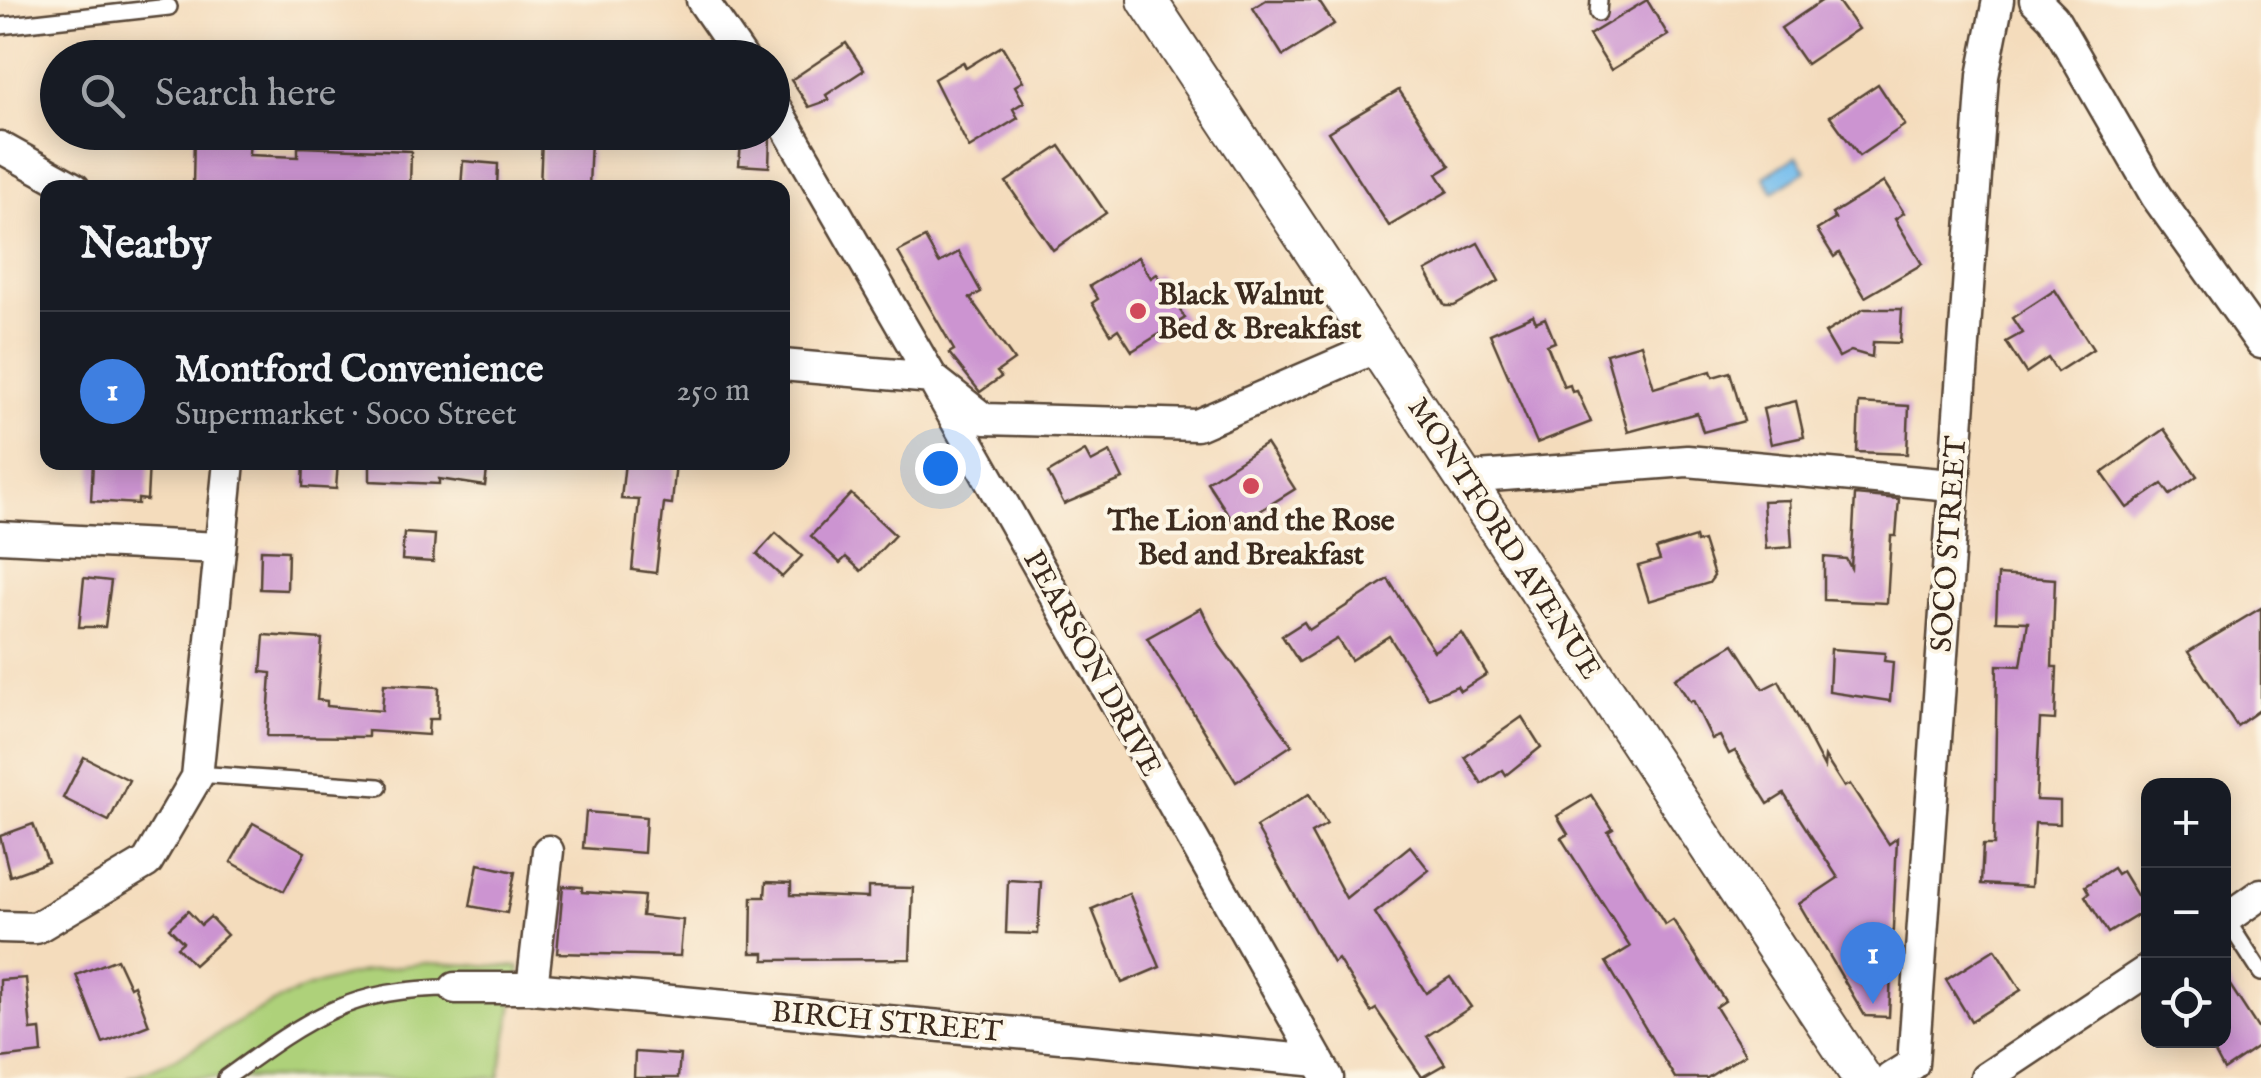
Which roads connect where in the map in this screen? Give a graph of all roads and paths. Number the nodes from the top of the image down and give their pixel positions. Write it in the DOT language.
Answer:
graph roads {
  1 [pos="702,0"];
  2 [pos="1147,0"];
  3 [pos="1998,0"];
  4 [pos="2035,0"];
  5 [pos="169,7"];
  6 [pos="0,26"];
  7 [pos="730,40"];
  8 [pos="790,133"];
  9 [pos="0,147"];
  10 [pos="60,180"];
  11 [pos="2261,343"];
  12 [pos="1378,346"];
  13 [pos="790,366"];
  14 [pos="932,378"];
  15 [pos="228,470"];
  16 [pos="1465,478"];
  17 [pos="1952,485"];
  18 [pos="0,537"];
  19 [pos="219,548"];
  20 [pos="197,774"];
  21 [pos="378,788"];
  22 [pos="548,851"];
  23 [pos="2261,894"];
  24 [pos="2231,915"];
  25 [pos="0,927"];
  26 [pos="2231,928"];
  27 [pos="2261,973"];
  28 [pos="2141,975"];
  29 [pos="455,988"];
  30 [pos="532,988"];
  31 [pos="1323,1070"];
  32 [pos="226,1078"];
  33 [pos="1862,1078"];
  34 [pos="1892,1078"];
  35 [pos="1986,1078"];
  1 -- 7 [label="street"];
  2 -- 12 [label="street, MONTFORD AVENUE"];
  3 -- 17 [label="street, SOCO STREET"];
  4 -- 11 [label="street"];
  5 -- 6 [label="lane"];
  8 -- 14 [label="street, PEARSON DRIVE"];
  9 -- 10 [label="street"];
  12 -- 14 [label="street"];
  12 -- 16 [label="street, MONTFORD AVENUE"];
  13 -- 14 [label="street"];
  14 -- 31 [label="street, PEARSON DRIVE"];
  15 -- 19 [label="street"];
  16 -- 17 [label="street"];
  16 -- 33 [label="street, MONTFORD AVENUE"];
  17 -- 34 [label="street, SOCO STREET"];
  18 -- 19 [label="street"];
  19 -- 20 [label="street"];
  20 -- 21 [label="lane"];
  20 -- 25 [label="street"];
  22 -- 30 [label="street"];
  23 -- 24 [label="street"];
  26 -- 27 [label="lane"];
  28 -- 35 [label="street"];
  29 -- 30 [label="street, BIRCH STREET"];
  29 -- 32 [label="lane"];
  30 -- 31 [label="street, BIRCH STREET"];
}
